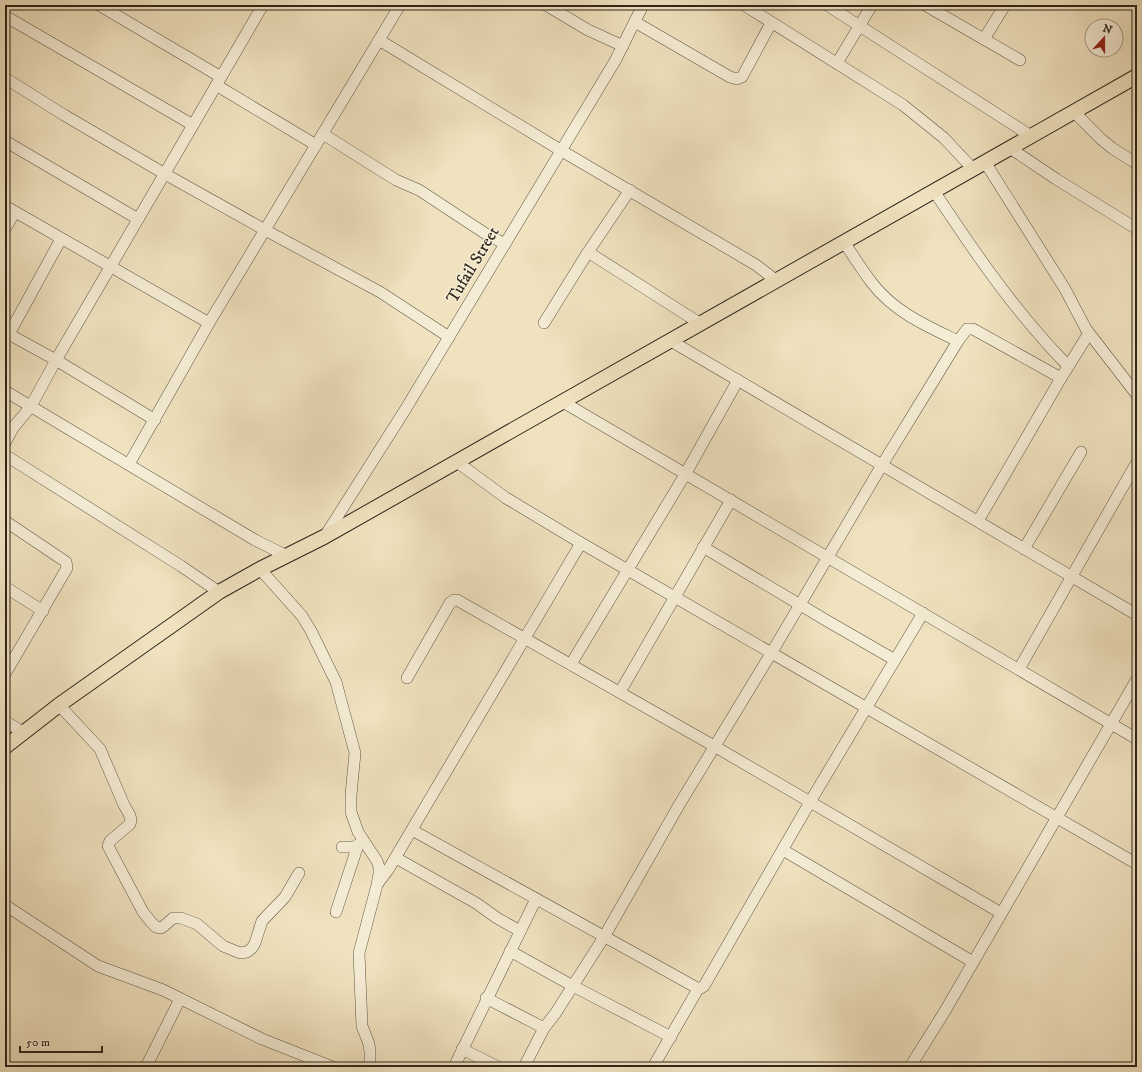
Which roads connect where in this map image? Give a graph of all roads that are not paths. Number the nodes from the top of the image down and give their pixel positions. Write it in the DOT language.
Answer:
graph roads {
  1 [pos="99,5"];
  2 [pos="263,5"];
  3 [pos="400,5"];
  4 [pos="546,5"];
  5 [pos="643,5"];
  6 [pos="744,5"];
  7 [pos="827,5"];
  8 [pos="872,5"];
  9 [pos="924,5"];
  10 [pos="1005,5"];
  11 [pos="5,16"];
  12 [pos="635,22"];
  13 [pos="771,23"];
  14 [pos="860,26"];
  15 [pos="984,39"];
  16 [pos="379,40"];
  17 [pos="623,46"];
  18 [pos="1020,60"];
  19 [pos="837,62"];
  20 [pos="1137,76"];
  21 [pos="5,78"];
  22 [pos="219,81"];
  23 [pos="1074,112"];
  24 [pos="193,125"];
  25 [pos="323,134"];
  26 [pos="1031,136"];
  27 [pos="5,141"];
  28 [pos="316,145"];
  29 [pos="1010,148"];
  30 [pos="562,151"];
  31 [pos="985,162"];
  32 [pos="1137,164"];
  33 [pos="973,169"];
  34 [pos="165,174"];
  35 [pos="630,190"];
  36 [pos="934,191"];
  37 [pos="10,209"];
  38 [pos="138,219"];
  39 [pos="5,229"];
  40 [pos="1137,229"];
  41 [pos="265,230"];
  42 [pos="61,239"];
  43 [pos="844,242"];
  44 [pos="505,244"];
  45 [pos="588,252"];
  46 [pos="110,267"];
  47 [pos="777,281"];
  48 [pos="209,323"];
  49 [pos="544,323"];
  50 [pos="701,324"];
  51 [pos="7,333"];
  52 [pos="1089,333"];
  53 [pos="449,337"];
  54 [pos="671,341"];
  55 [pos="958,341"];
  56 [pos="56,360"];
  57 [pos="1068,366"];
  58 [pos="1061,378"];
  59 [pos="738,380"];
  60 [pos="5,391"];
  61 [pos="1137,395"];
  62 [pos="563,402"];
  63 [pos="31,406"];
  64 [pos="155,420"];
  65 [pos="5,443"];
  66 [pos="1081,452"];
  67 [pos="5,455"];
  68 [pos="457,462"];
  69 [pos="1137,462"];
  70 [pos="129,464"];
  71 [pos="882,465"];
  72 [pos="686,474"];
  73 [pos="731,500"];
  74 [pos="5,521"];
  75 [pos="978,521"];
  76 [pos="324,538"];
  77 [pos="581,543"];
  78 [pos="704,547"];
  79 [pos="1024,548"];
  80 [pos="287,556"];
  81 [pos="828,556"];
  82 [pos="260,569"];
  83 [pos="628,570"];
  84 [pos="1072,576"];
  85 [pos="5,587"];
  86 [pos="219,592"];
  87 [pos="675,597"];
  88 [pos="800,604"];
  89 [pos="43,611"];
  90 [pos="923,613"];
  91 [pos="1137,615"];
  92 [pos="526,638"];
  93 [pos="772,652"];
  94 [pos="895,660"];
  95 [pos="571,664"];
  96 [pos="1019,669"];
  97 [pos="5,674"];
  98 [pos="407,678"];
  99 [pos="1137,679"];
  100 [pos="620,692"];
  101 [pos="59,705"];
  102 [pos="867,708"];
  103 [pos="5,721"];
  104 [pos="1111,723"];
  105 [pos="24,733"];
  106 [pos="1137,739"];
  107 [pos="714,746"];
  108 [pos="5,747"];
  109 [pos="810,802"];
  110 [pos="1056,818"];
  111 [pos="412,830"];
  112 [pos="361,843"];
  113 [pos="342,847"];
  114 [pos="783,850"];
  115 [pos="396,858"];
  116 [pos="1137,864"];
  117 [pos="299,873"];
  118 [pos="377,885"];
  119 [pos="536,899"];
  120 [pos="5,905"];
  121 [pos="336,912"];
  122 [pos="1001,913"];
  123 [pos="520,931"];
  124 [pos="604,937"];
  125 [pos="510,951"];
  126 [pos="973,962"];
  127 [pos="573,986"];
  128 [pos="698,989"];
  129 [pos="486,998"];
  130 [pos="180,999"];
  131 [pos="544,1028"];
  132 [pos="671,1036"];
  133 [pos="462,1049"];
  134 [pos="146,1067"];
  135 [pos="333,1067"];
  136 [pos="368,1067"];
  137 [pos="454,1067"];
  138 [pos="498,1067"];
  139 [pos="524,1067"];
  140 [pos="653,1067"];
  141 [pos="910,1067"];
  1 -- 22 [label="street"];
  2 -- 22 [label="street"];
  3 -- 16 [label="street"];
  4 -- 17 [label="street"];
  5 -- 12 [label="street, Tufail Street"];
  6 -- 13 [label="street"];
  7 -- 14 [label="street"];
  8 -- 14 [label="street"];
  9 -- 15 [label="street"];
  10 -- 15 [label="street"];
  11 -- 24 [label="street"];
  12 -- 13 [label="street"];
  12 -- 17 [label="street, Tufail Street"];
  13 -- 19 [label="street"];
  14 -- 19 [label="street"];
  14 -- 26 [label="street"];
  15 -- 18 [label="street"];
  16 -- 25 [label="street"];
  16 -- 30 [label="street"];
  17 -- 30 [label="street, Tufail Street"];
  19 -- 33 [label="street"];
  20 -- 23 [label="main road"];
  21 -- 34 [label="street"];
  22 -- 24 [label="street"];
  22 -- 28 [label="street"];
  23 -- 26 [label="main road"];
  23 -- 32 [label="street"];
  24 -- 34 [label="street"];
  25 -- 28 [label="street"];
  25 -- 44 [label="street"];
  26 -- 29 [label="main road"];
  27 -- 38 [label="street"];
  28 -- 41 [label="street"];
  29 -- 31 [label="main road"];
  29 -- 40 [label="street"];
  30 -- 35 [label="street"];
  30 -- 44 [label="street, Tufail Street"];
  31 -- 33 [label="main road"];
  31 -- 52 [label="street"];
  33 -- 36 [label="main road"];
  34 -- 38 [label="street"];
  34 -- 41 [label="street"];
  35 -- 45 [label="street"];
  35 -- 47 [label="street"];
  36 -- 43 [label="main road"];
  36 -- 57 [label="street"];
  37 -- 39 [label="street"];
  37 -- 42 [label="street"];
  38 -- 46 [label="street"];
  41 -- 48 [label="street"];
  41 -- 53 [label="street"];
  42 -- 46 [label="street"];
  42 -- 51 [label="street"];
  43 -- 47 [label="main road"];
  43 -- 55 [label="street"];
  44 -- 53 [label="street, Tufail Street"];
  45 -- 49 [label="street"];
  45 -- 50 [label="street"];
  46 -- 48 [label="street"];
  46 -- 56 [label="street"];
  47 -- 50 [label="main road"];
  48 -- 64 [label="street"];
  50 -- 54 [label="main road"];
  51 -- 56 [label="street"];
  52 -- 57 [label="street"];
  52 -- 61 [label="street"];
  53 -- 76 [label="street, Tufail Street"];
  54 -- 59 [label="street"];
  54 -- 62 [label="main road"];
  55 -- 58 [label="street"];
  55 -- 71 [label="street"];
  56 -- 63 [label="street"];
  56 -- 64 [label="street"];
  57 -- 58 [label="street"];
  58 -- 75 [label="street"];
  59 -- 71 [label="street"];
  59 -- 72 [label="street"];
  60 -- 63 [label="street"];
  62 -- 68 [label="main road"];
  62 -- 72 [label="street"];
  63 -- 65 [label="street"];
  63 -- 70 [label="street"];
  64 -- 70 [label="street"];
  66 -- 79 [label="street"];
  67 -- 86 [label="street"];
  68 -- 76 [label="main road"];
  68 -- 77 [label="street"];
  69 -- 84 [label="street"];
  70 -- 80 [label="street"];
  71 -- 75 [label="street"];
  71 -- 81 [label="street"];
  72 -- 73 [label="street"];
  72 -- 83 [label="street"];
  73 -- 78 [label="street"];
  73 -- 81 [label="street"];
  74 -- 89 [label="street"];
  75 -- 79 [label="street"];
  76 -- 80 [label="main road"];
  77 -- 83 [label="street"];
  77 -- 92 [label="street"];
  78 -- 87 [label="street"];
  78 -- 88 [label="street"];
  79 -- 84 [label="street"];
  80 -- 82 [label="main road"];
  81 -- 88 [label="street"];
  81 -- 90 [label="street"];
  82 -- 86 [label="main road"];
  82 -- 112 [label="street"];
  83 -- 87 [label="street"];
  83 -- 95 [label="street"];
  84 -- 91 [label="street"];
  84 -- 96 [label="street"];
  85 -- 89 [label="street"];
  86 -- 101 [label="main road"];
  87 -- 93 [label="street"];
  87 -- 100 [label="street"];
  88 -- 93 [label="street"];
  88 -- 94 [label="street"];
  89 -- 97 [label="street"];
  90 -- 94 [label="street"];
  90 -- 96 [label="street"];
  92 -- 95 [label="street"];
  92 -- 98 [label="street"];
  92 -- 111 [label="street"];
  93 -- 102 [label="street"];
  93 -- 107 [label="street"];
  94 -- 102 [label="street"];
  95 -- 100 [label="street"];
  96 -- 104 [label="street"];
  99 -- 104 [label="street"];
  100 -- 107 [label="street"];
  101 -- 105 [label="main road"];
  101 -- 117 [label="street"];
  102 -- 109 [label="street"];
  102 -- 110 [label="street"];
  103 -- 105 [label="street"];
  104 -- 106 [label="street"];
  104 -- 110 [label="street"];
  105 -- 108 [label="main road"];
  107 -- 109 [label="street"];
  107 -- 124 [label="street"];
  109 -- 114 [label="street"];
  109 -- 122 [label="street"];
  110 -- 116 [label="street"];
  110 -- 122 [label="street"];
  111 -- 115 [label="street"];
  111 -- 119 [label="street"];
  112 -- 113 [label="street"];
  112 -- 118 [label="street"];
  112 -- 121 [label="street"];
  114 -- 126 [label="street"];
  114 -- 128 [label="street"];
  115 -- 118 [label="street"];
  115 -- 123 [label="street"];
  118 -- 136 [label="street"];
  119 -- 123 [label="street"];
  119 -- 124 [label="street"];
  120 -- 130 [label="street"];
  122 -- 126 [label="street"];
  123 -- 125 [label="street"];
  124 -- 127 [label="street"];
  124 -- 128 [label="street"];
  125 -- 127 [label="street"];
  125 -- 129 [label="street"];
  126 -- 141 [label="street"];
  127 -- 131 [label="street"];
  127 -- 132 [label="street"];
  128 -- 132 [label="street"];
  129 -- 131 [label="street"];
  129 -- 133 [label="street"];
  130 -- 134 [label="street"];
  130 -- 135 [label="street"];
  131 -- 139 [label="street"];
  132 -- 140 [label="street"];
  133 -- 137 [label="street"];
  133 -- 138 [label="street"];
}
